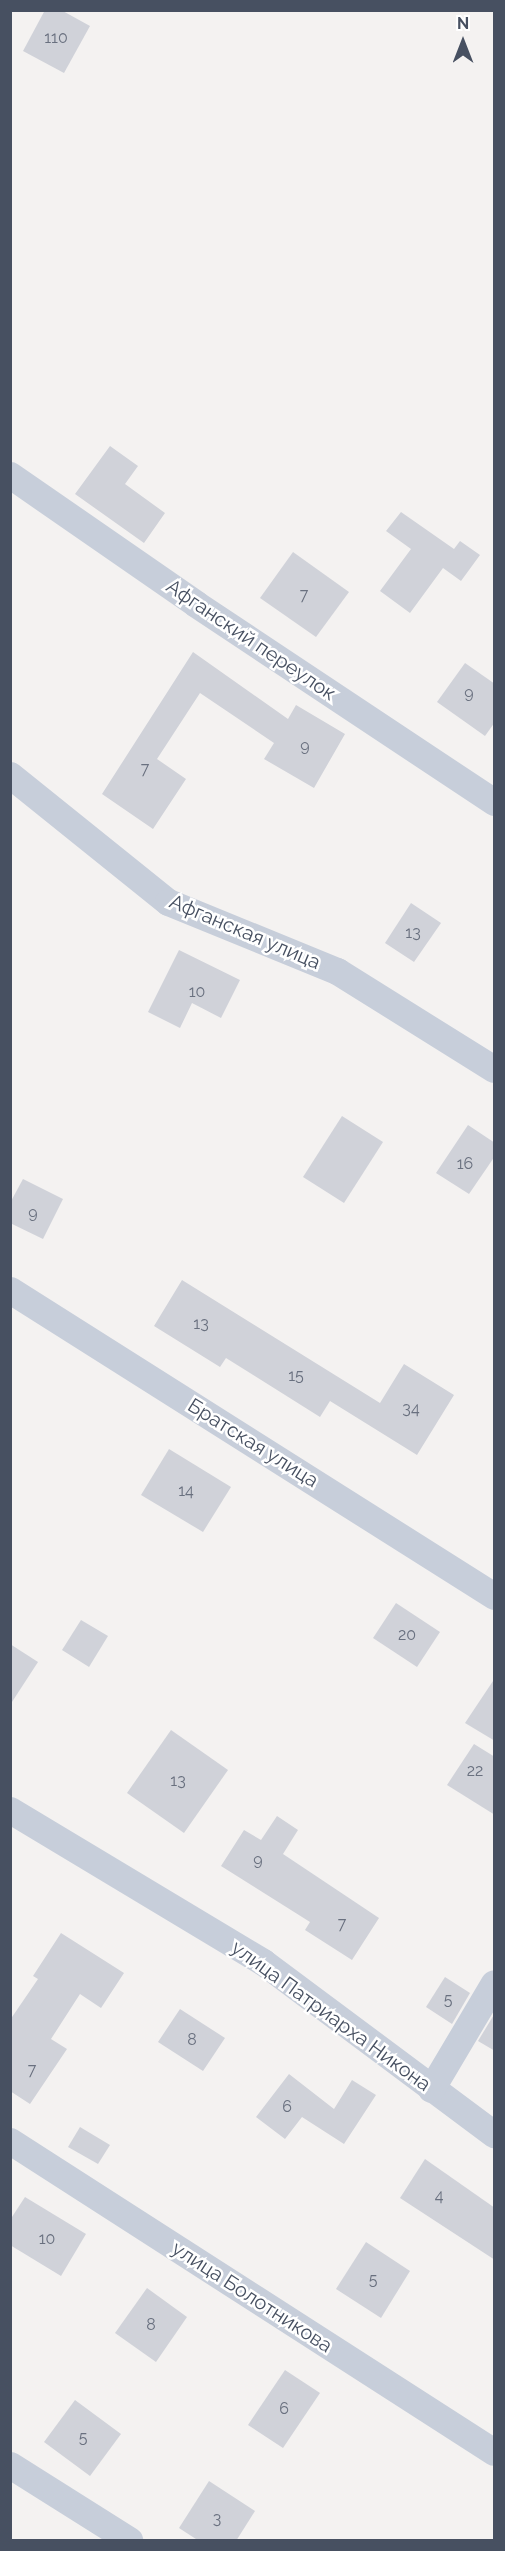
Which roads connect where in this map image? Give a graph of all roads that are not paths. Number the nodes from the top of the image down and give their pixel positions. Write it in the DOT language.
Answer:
graph roads {
  1 [pos="10,475"];
  2 [pos="10,775"];
  3 [pos="495,802"];
  4 [pos="495,1069"];
  5 [pos="10,1290"];
  6 [pos="495,1596"];
  7 [pos="10,1810"];
  8 [pos="495,1983"];
  9 [pos="431,2089"];
  10 [pos="495,2134"];
  11 [pos="10,2141"];
  12 [pos="495,2452"];
  13 [pos="10,2465"];
  14 [pos="129,2541"];
  1 -- 3 [label="street, Афганский переулок"];
  2 -- 4 [label="street, Афганская улица"];
  5 -- 6 [label="street, Братская улица"];
  7 -- 9 [label="street, улица Патриарха Никона"];
  8 -- 9 [label="street"];
  9 -- 10 [label="street, улица Патриарха Никона"];
  11 -- 12 [label="street, улица Болотникова"];
  13 -- 14 [label="street"];
}
